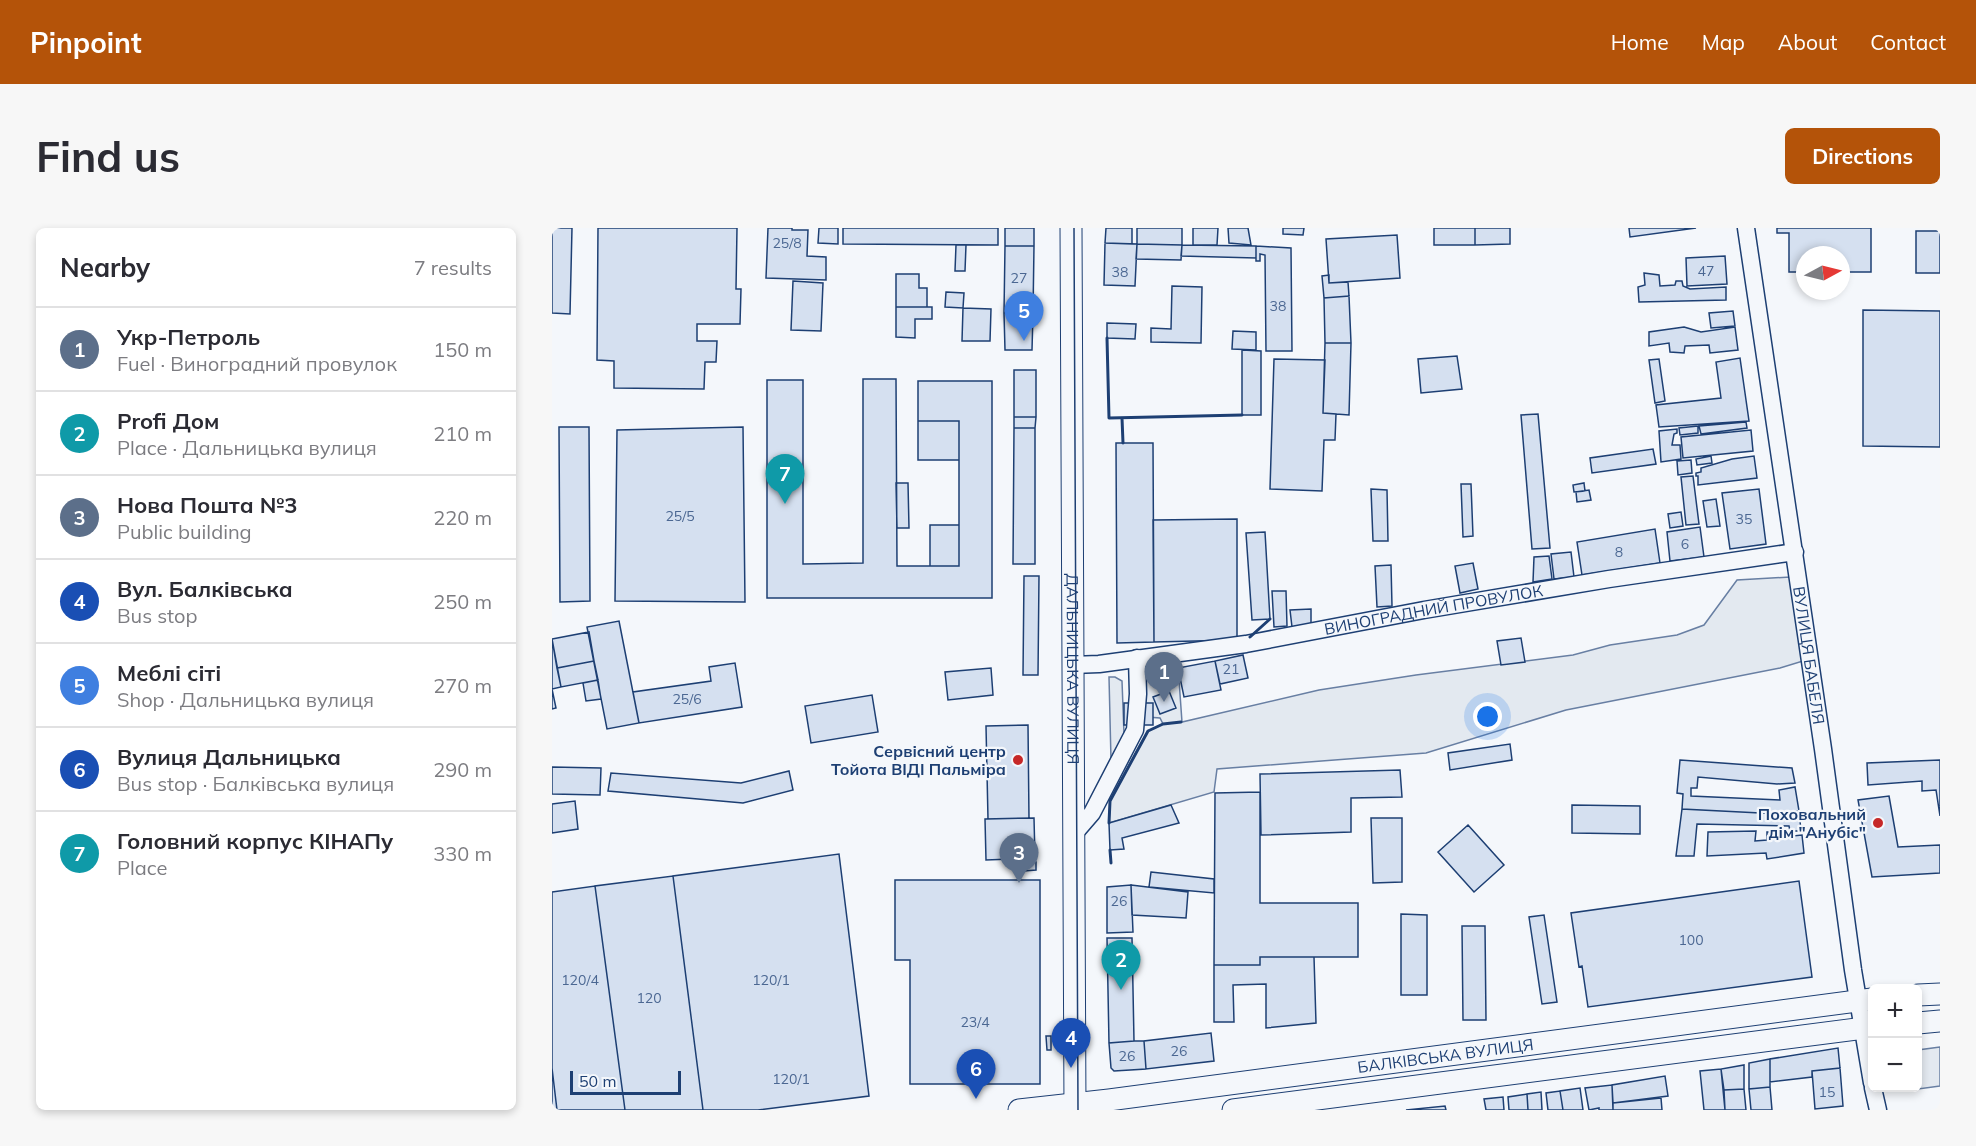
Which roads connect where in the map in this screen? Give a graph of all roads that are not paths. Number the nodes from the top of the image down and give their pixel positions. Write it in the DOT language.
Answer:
graph roads {
  1 [pos="1071,228"];
  2 [pos="1746,228"];
  3 [pos="1795,552"];
  4 [pos="1137,658"];
  5 [pos="1072,665"];
  6 [pos="1074,835"];
  7 [pos="1940,994"];
  8 [pos="1922,995"];
  9 [pos="1865,1000"];
  10 [pos="1940,1021"];
  11 [pos="1922,1023"];
  12 [pos="1868,1027"];
  13 [pos="1874,1092"];
  14 [pos="1075,1107"];
  15 [pos="1019,1110"];
  16 [pos="1233,1110"];
  17 [pos="1878,1110"];
  1 -- 5 [label="main road, ДАЛЬНИЦЬКА ВУЛИЦЯ"];
  2 -- 3 [label="street, ВУЛИЦЯ БАБЕЛЯ"];
  3 -- 4 [label="street, ВИНОГРАДНИЙ ПРОВУЛОК"];
  3 -- 9 [label="street, ВУЛИЦЯ БАБЕЛЯ"];
  4 -- 5 [label="street, ВИНОГРАДНИЙ ПРОВУЛОК"];
  4 -- 6 [label="street"];
  5 -- 6 [label="main road, ДАЛЬНИЦЬКА ВУЛИЦЯ"];
  6 -- 14 [label="main road, ДАЛЬНИЦЬКА ВУЛИЦЯ"];
  7 -- 8 [label="main road"];
  9 -- 12 [label="street, ВУЛИЦЯ БАБЕЛЯ"];
  9 -- 14 [label="main road, БАЛКІВСЬКА ВУЛИЦЯ"];
  10 -- 11 [label="main road"];
  12 -- 16 [label="main road, БАЛКІВСЬКА ВУЛИЦЯ"];
  13 -- 17 [label="street, ВУЛИЦЯ БАБЕЛЯ"];
  14 -- 15 [label="main road, БАЛКІВСЬКА ВУЛИЦЯ"];
}
